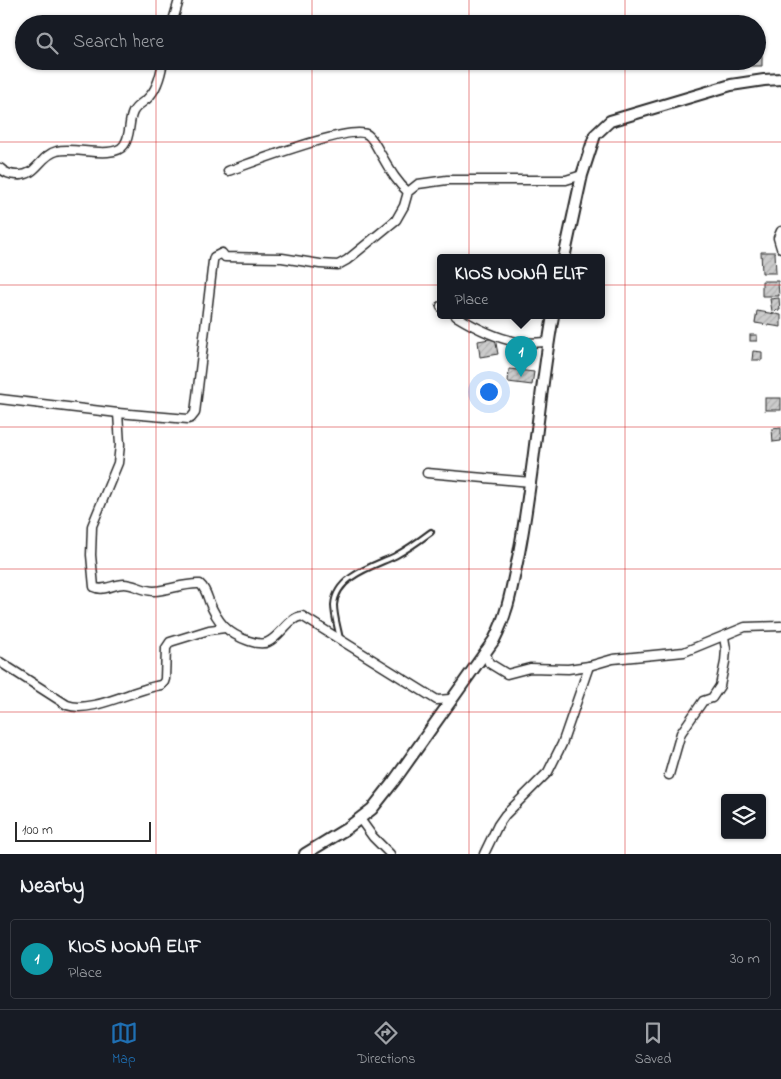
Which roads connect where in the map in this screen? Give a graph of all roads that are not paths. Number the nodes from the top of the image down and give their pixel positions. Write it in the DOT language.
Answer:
graph roads {
  1 [pos="179,0"];
  2 [pos="175,15"];
  3 [pos="160,70"];
  4 [pos="781,79"];
  5 [pos="0,168"];
  6 [pos="228,171"];
  7 [pos="582,175"];
  8 [pos="408,192"];
  9 [pos="781,230"];
  10 [pos="781,248"];
  11 [pos="565,254"];
  12 [pos="461,319"];
  13 [pos="552,319"];
  14 [pos="548,342"];
  15 [pos="0,399"];
  16 [pos="118,413"];
  17 [pos="427,473"];
  18 [pos="531,482"];
  19 [pos="431,532"];
  20 [pos="781,626"];
  21 [pos="225,628"];
  22 [pos="724,637"];
  23 [pos="340,639"];
  24 [pos="485,651"];
  25 [pos="0,662"];
  26 [pos="589,666"];
  27 [pos="450,699"];
  28 [pos="669,774"];
  29 [pos="360,819"];
  30 [pos="305,854"];
  31 [pos="390,854"];
  32 [pos="484,854"];
  1 -- 2 [label="street"];
  3 -- 5 [label="street"];
  4 -- 7 [label="street"];
  6 -- 8 [label="street"];
  7 -- 8 [label="street"];
  7 -- 11 [label="street"];
  8 -- 16 [label="street"];
  9 -- 10 [label="street"];
  12 -- 14 [label="street"];
  13 -- 14 [label="street"];
  14 -- 18 [label="street"];
  15 -- 16 [label="street"];
  16 -- 21 [label="street"];
  17 -- 18 [label="street"];
  18 -- 24 [label="street"];
  19 -- 23 [label="lane"];
  20 -- 22 [label="street"];
  21 -- 23 [label="street"];
  21 -- 25 [label="street"];
  22 -- 26 [label="street"];
  22 -- 28 [label="street"];
  23 -- 27 [label="street"];
  24 -- 26 [label="street"];
  24 -- 27 [label="street"];
  26 -- 32 [label="street"];
  27 -- 29 [label="street"];
  29 -- 30 [label="street"];
  29 -- 31 [label="street"];
}
